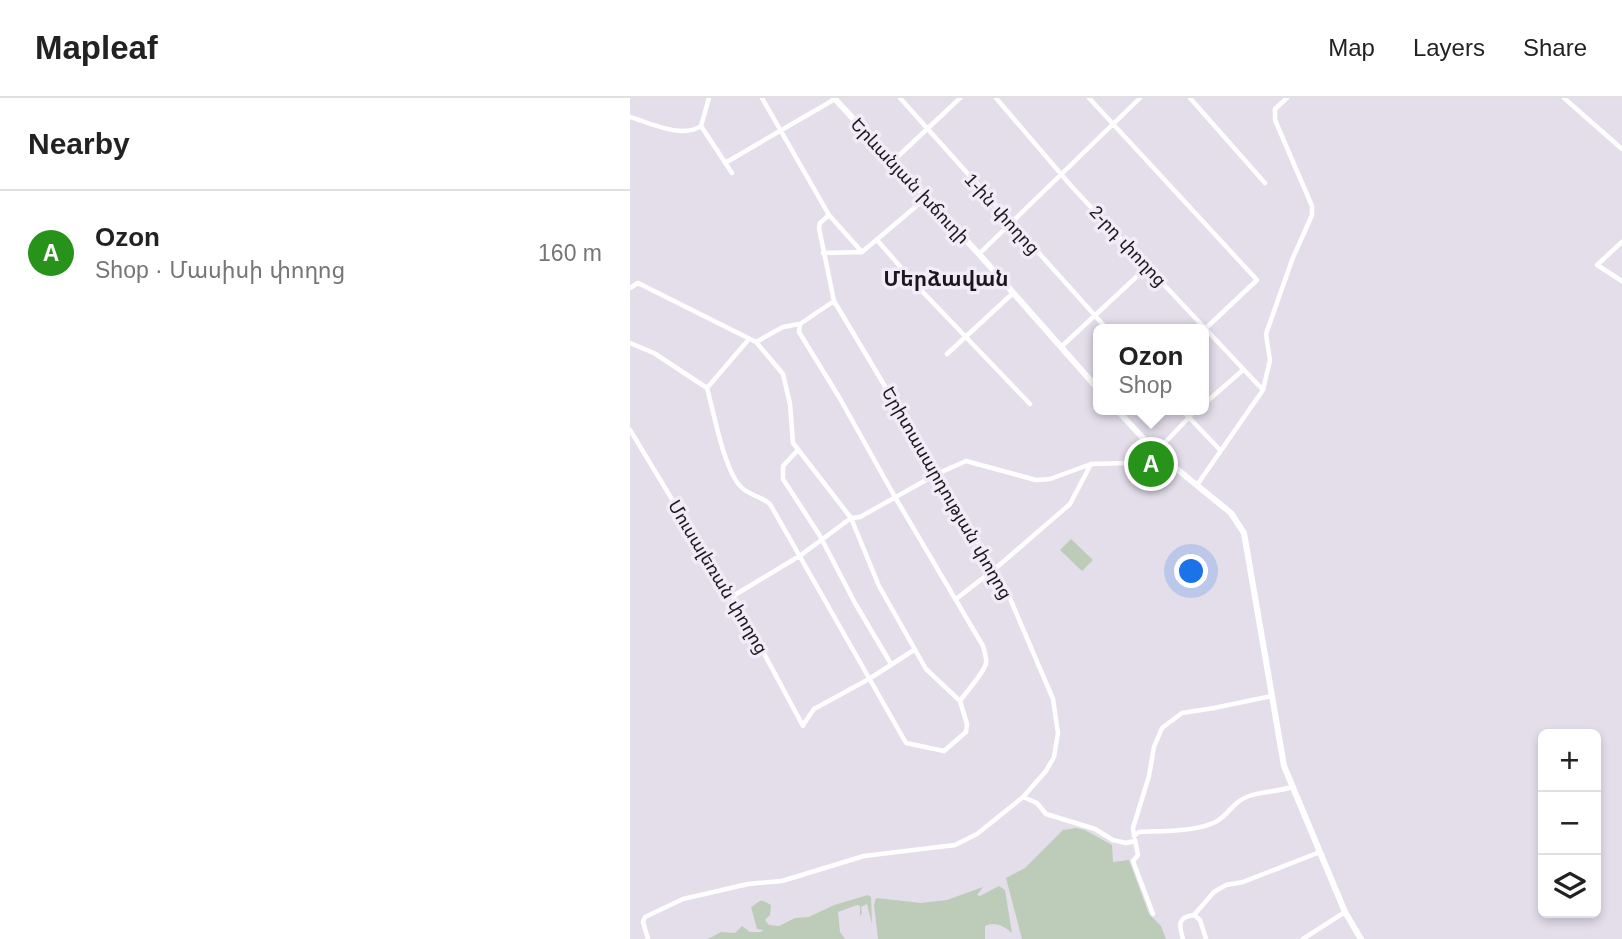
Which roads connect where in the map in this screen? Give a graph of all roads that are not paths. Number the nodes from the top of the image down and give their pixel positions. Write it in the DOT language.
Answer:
graph roads {
  1 [pos="709,98"];
  2 [pos="762,98"];
  3 [pos="900,98"];
  4 [pos="960,98"];
  5 [pos="996,98"];
  6 [pos="1089,98"];
  7 [pos="1140,98"];
  8 [pos="1190,98"];
  9 [pos="1287,98"];
  10 [pos="1564,98"];
  11 [pos="834,99"];
  12 [pos="630,117"];
  13 [pos="1113,124"];
  14 [pos="701,126"];
  15 [pos="927,129"];
  16 [pos="781,131"];
  17 [pos="1622,149"];
  18 [pos="893,161"];
  19 [pos="725,163"];
  20 [pos="732,173"];
  21 [pos="1061,174"];
  22 [pos="1265,183"];
  23 [pos="926,198"];
  24 [pos="829,215"];
  25 [pos="1011,224"];
  26 [pos="877,240"];
  27 [pos="1622,242"];
  28 [pos="862,252"];
  29 [pos="823,253"];
  30 [pos="979,254"];
  31 [pos="1147,267"];
  32 [pos="1622,281"];
  33 [pos="630,288"];
  34 [pos="1012,293"];
  35 [pos="834,301"];
  36 [pos="1095,317"];
  37 [pos="800,324"];
  38 [pos="1102,324"];
  39 [pos="1200,324"];
  40 [pos="1209,325"];
  41 [pos="1209,333"];
  42 [pos="966,335"];
  43 [pos="748,339"];
  44 [pos="756,342"];
  45 [pos="630,343"];
  46 [pos="1060,348"];
  47 [pos="947,354"];
  48 [pos="1243,370"];
  49 [pos="1093,384"];
  50 [pos="707,388"];
  51 [pos="1263,390"];
  52 [pos="1209,399"];
  53 [pos="1030,404"];
  54 [pos="1122,415"];
  55 [pos="1188,416"];
  56 [pos="630,430"];
  57 [pos="798,450"];
  58 [pos="1220,450"];
  59 [pos="1156,452"];
  60 [pos="1091,464"];
  61 [pos="937,474"];
  62 [pos="1196,485"];
  63 [pos="895,497"];
  64 [pos="851,518"];
  65 [pos="821,540"];
  66 [pos="801,555"];
  67 [pos="996,568"];
  68 [pos="733,596"];
  69 [pos="956,599"];
  70 [pos="914,650"];
  71 [pos="891,664"];
  72 [pos="869,679"];
  73 [pos="1272,696"];
  74 [pos="960,701"];
  75 [pos="1292,787"];
  76 [pos="1024,797"];
  77 [pos="1135,838"];
  78 [pos="1320,852"];
  79 [pos="1345,912"];
  80 [pos="1153,914"];
  81 [pos="1194,915"];
  82 [pos="648,939"];
  83 [pos="1183,939"];
  84 [pos="1206,939"];
  85 [pos="1303,939"];
  86 [pos="1360,939"];
  1 -- 14 [label="street"];
  2 -- 16 [label="street"];
  3 -- 15 [label="street, 1-ին փողոց"];
  4 -- 15 [label="street"];
  5 -- 21 [label="street, 2-րդ փողոց"];
  6 -- 13 [label="street"];
  7 -- 13 [label="street"];
  8 -- 22 [label="street"];
  9 -- 51 [label="street"];
  10 -- 17 [label="street"];
  11 -- 16 [label="street"];
  11 -- 18 [label="main road, Երևանյան խճուղի"];
  12 -- 14 [label="street"];
  13 -- 21 [label="street"];
  13 -- 40 [label="street"];
  14 -- 19 [label="street"];
  15 -- 18 [label="street"];
  15 -- 25 [label="street, 1-ին փողոց"];
  16 -- 19 [label="street"];
  16 -- 24 [label="street"];
  18 -- 23 [label="main road, Երևանյան խճուղի"];
  19 -- 20 [label="street"];
  21 -- 25 [label="street"];
  21 -- 31 [label="street, 2-րդ փողոց"];
  23 -- 26 [label="street"];
  23 -- 30 [label="main road, Երևանյան խճուղի"];
  24 -- 28 [label="street"];
  24 -- 29 [label="street, Երիտասարդության փողոց"];
  25 -- 30 [label="street"];
  25 -- 36 [label="street, 1-ին փողոց"];
  26 -- 28 [label="street"];
  26 -- 42 [label="street"];
  27 -- 32 [label="street"];
  28 -- 29 [label="street"];
  29 -- 35 [label="street, Երիտասարդության փողոց"];
  30 -- 34 [label="main road, Երևանյան խճուղի"];
  31 -- 36 [label="street"];
  31 -- 39 [label="street, 2-րդ փողոց"];
  33 -- 43 [label="street"];
  34 -- 42 [label="street"];
  34 -- 46 [label="main road, Երևանյան խճուղի"];
  35 -- 37 [label="street"];
  35 -- 61 [label="street, Երիտասարդության փողոց"];
  36 -- 38 [label="street, 1-ին փողոց"];
  36 -- 46 [label="street"];
  37 -- 44 [label="street"];
  37 -- 63 [label="street"];
  41 -- 48 [label="street, 2-րդ փողոց"];
  42 -- 47 [label="street"];
  42 -- 53 [label="street"];
  43 -- 44 [label="street"];
  43 -- 50 [label="street"];
  44 -- 57 [label="street"];
  45 -- 50 [label="street"];
  46 -- 49 [label="main road, Երևանյան խճուղի"];
  48 -- 51 [label="street, 2-րդ փողոց"];
  48 -- 52 [label="street"];
  50 -- 66 [label="street"];
  51 -- 58 [label="street"];
  54 -- 59 [label="main road"];
  55 -- 58 [label="street"];
  55 -- 59 [label="street"];
  56 -- 68 [label="street, Մուսալեռան փողոց"];
  57 -- 64 [label="street"];
  57 -- 65 [label="street"];
  58 -- 62 [label="street"];
  59 -- 60 [label="street"];
  59 -- 62 [label="main road"];
  60 -- 61 [label="street"];
  60 -- 67 [label="street"];
  61 -- 63 [label="street"];
  61 -- 67 [label="street, Երիտասարդության փողոց"];
  62 -- 73 [label="main road"];
  63 -- 64 [label="street"];
  63 -- 69 [label="street"];
  64 -- 65 [label="street"];
  64 -- 70 [label="street"];
  65 -- 66 [label="street"];
  65 -- 71 [label="street"];
  66 -- 68 [label="street"];
  66 -- 72 [label="street"];
  67 -- 69 [label="street"];
  67 -- 76 [label="street, Երիտասարդության փողոց"];
  68 -- 72 [label="street, Մուսալեռան փողոց"];
  69 -- 74 [label="street"];
  70 -- 71 [label="street"];
  70 -- 74 [label="street"];
  71 -- 72 [label="street"];
  72 -- 74 [label="street"];
  73 -- 75 [label="main road"];
  73 -- 77 [label="street"];
  75 -- 77 [label="street"];
  75 -- 78 [label="main road"];
  76 -- 77 [label="street"];
  76 -- 82 [label="street, Երիտասարդության փողոց"];
  77 -- 80 [label="street"];
  78 -- 79 [label="main road"];
  78 -- 81 [label="street"];
  79 -- 85 [label="street"];
  79 -- 86 [label="main road"];
  81 -- 83 [label="street"];
  81 -- 84 [label="street"];
}
